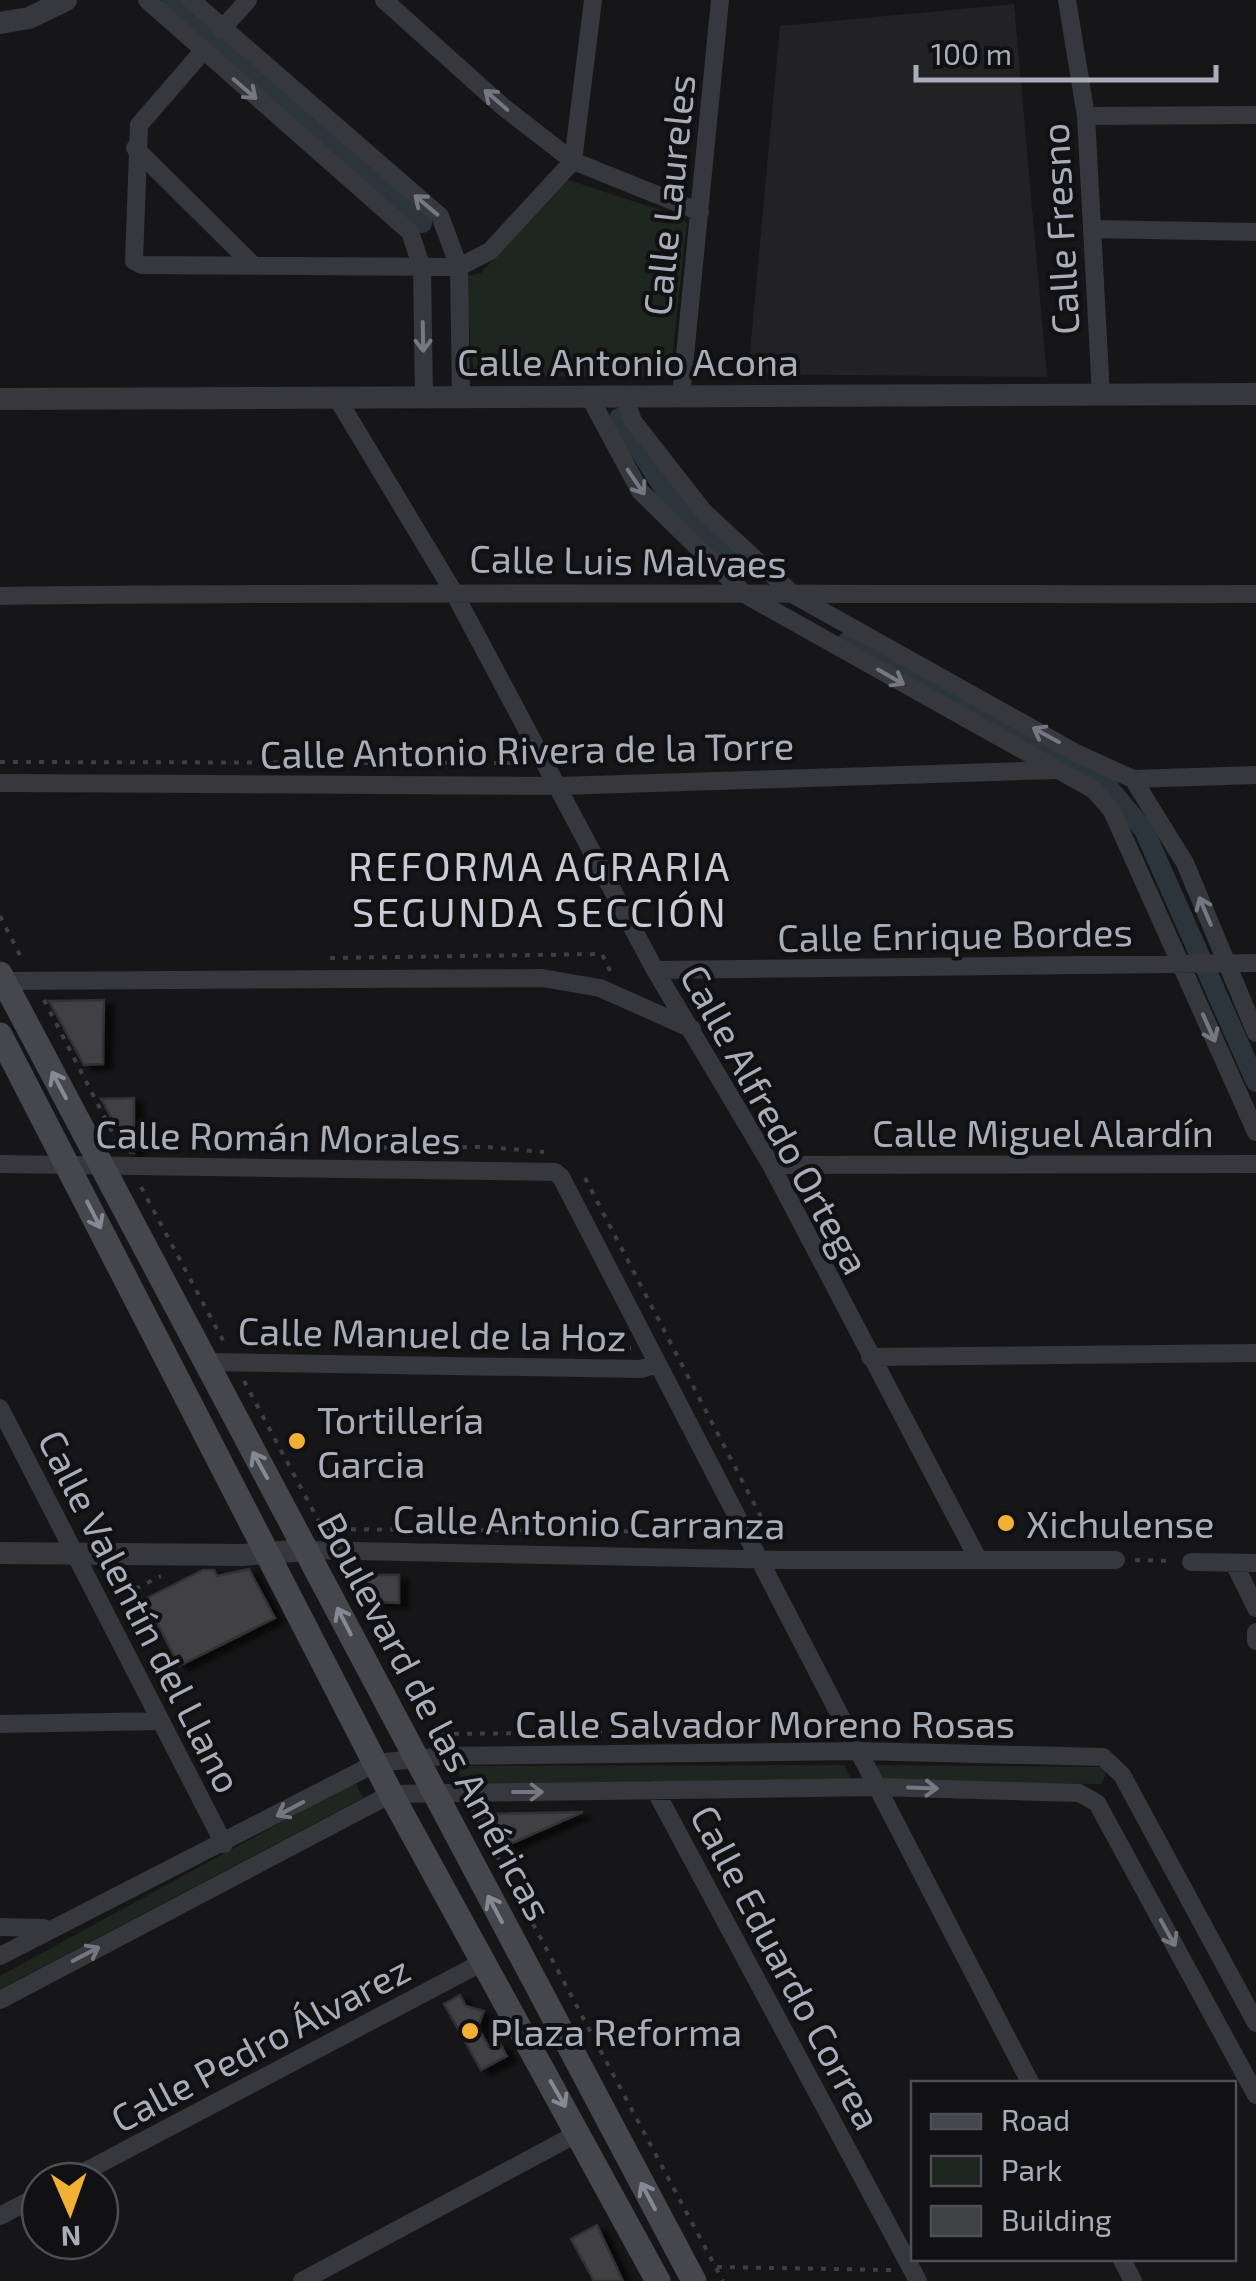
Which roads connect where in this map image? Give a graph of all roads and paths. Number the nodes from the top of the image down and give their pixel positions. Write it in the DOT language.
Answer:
graph roads {
  1 [pos="66,0"];
  2 [pos="147,0"];
  3 [pos="191,0"];
  4 [pos="248,0"];
  5 [pos="384,0"];
  6 [pos="593,0"];
  7 [pos="720,0"];
  8 [pos="1067,0"];
  9 [pos="0,23"];
  10 [pos="221,30"];
  11 [pos="203,52"];
  12 [pos="1256,115"];
  13 [pos="1086,116"];
  14 [pos="135,148"];
  15 [pos="572,161"];
  16 [pos="700,212"];
  17 [pos="1092,230"];
  18 [pos="1256,232"];
  19 [pos="251,263"];
  20 [pos="459,266"];
  21 [pos="422,268"];
  22 [pos="1101,394"];
  23 [pos="1256,394"];
  24 [pos="589,396"];
  25 [pos="624,396"];
  26 [pos="681,396"];
  27 [pos="424,397"];
  28 [pos="460,397"];
  29 [pos="338,398"];
  30 [pos="0,399"];
  31 [pos="454,590"];
  32 [pos="1256,594"];
  33 [pos="746,595"];
  34 [pos="794,595"];
  35 [pos="0,596"];
  36 [pos="861,632"];
  37 [pos="850,654"];
  38 [pos="0,762"];
  39 [pos="544,763"];
  40 [pos="1055,770"];
  41 [pos="1256,775"];
  42 [pos="1133,779"];
  43 [pos="0,784"];
  44 [pos="559,786"];
  45 [pos="0,916"];
  46 [pos="1226,962"];
  47 [pos="1256,963"];
  48 [pos="1180,965"];
  49 [pos="654,970"];
  50 [pos="2,978"];
  51 [pos="34,981"];
  52 [pos="692,1029"];
  53 [pos="1256,1033"];
  54 [pos="0,1036"];
  55 [pos="1256,1132"];
  56 [pos="333,1148"];
  57 [pos="99,1159"];
  58 [pos="0,1164"];
  59 [pos="553,1164"];
  60 [pos="1256,1164"];
  61 [pos="771,1165"];
  62 [pos="68,1166"];
  63 [pos="578,1168"];
  64 [pos="159,1183"];
  65 [pos="128,1188"];
  66 [pos="1256,1353"];
  67 [pos="870,1357"];
  68 [pos="205,1362"];
  69 [pos="235,1362"];
  70 [pos="658,1364"];
  71 [pos="0,1408"];
  72 [pos="294,1527"];
  73 [pos="322,1528"];
  74 [pos="746,1532"];
  75 [pos="307,1550"];
  76 [pos="335,1551"];
  77 [pos="0,1553"];
  78 [pos="72,1554"];
  79 [pos="270,1554"];
  80 [pos="759,1559"];
  81 [pos="783,1560"];
  82 [pos="978,1560"];
  83 [pos="1116,1560"];
  84 [pos="1190,1562"];
  85 [pos="1234,1563"];
  86 [pos="1256,1563"];
  87 [pos="172,1570"];
  88 [pos="1256,1608"];
  89 [pos="139,1624"];
  90 [pos="1256,1632"];
  91 [pos="1256,1640"];
  92 [pos="422,1718"];
  93 [pos="160,1721"];
  94 [pos="0,1724"];
  95 [pos="690,1732"];
  96 [pos="402,1734"];
  97 [pos="431,1734"];
  98 [pos="858,1751"];
  99 [pos="443,1756"];
  100 [pos="414,1758"];
  101 [pos="376,1763"];
  102 [pos="878,1787"];
  103 [pos="431,1790"];
  104 [pos="654,1790"];
  105 [pos="465,1792"];
  106 [pos="391,1794"];
  107 [pos="1134,1798"];
  108 [pos="1105,1817"];
  109 [pos="224,1844"];
  110 [pos="0,1927"];
  111 [pos="48,1928"];
  112 [pos="0,1956"];
  113 [pos="483,1962"];
  114 [pos="0,2000"];
  115 [pos="1256,2022"];
  116 [pos="1029,2081"];
  117 [pos="1256,2095"];
  118 [pos="580,2132"];
  119 [pos="105,2161"];
  120 [pos="699,2272"];
  121 [pos="916,2276"];
  122 [pos="302,2281"];
  123 [pos="658,2281"];
  124 [pos="723,2281"];
  1 -- 9 [label="street"];
  2 -- 11 [label="street"];
  3 -- 10 [label="street"];
  4 -- 10 [label="street"];
  15 -- 5 [label="street, one-way"];
  6 -- 15 [label="street"];
  7 -- 16 [label="street, Calle Laureles"];
  8 -- 13 [label="street, Calle Fresno"];
  20 -- 10 [label="street, one-way"];
  11 -- 14 [label="street"];
  11 -- 21 [label="street, one-way"];
  12 -- 13 [label="street"];
  13 -- 17 [label="street, Calle Fresno"];
  14 -- 19 [label="street"];
  14 -- 19 [label="street"];
  15 -- 16 [label="street"];
  15 -- 20 [label="street"];
  16 -- 26 [label="street, Calle Laureles"];
  17 -- 18 [label="street"];
  17 -- 22 [label="street, Calle Fresno"];
  19 -- 21 [label="street"];
  20 -- 21 [label="street"];
  20 -- 28 [label="street"];
  21 -- 27 [label="street, one-way"];
  22 -- 23 [label="street, Calle Antonio Acona"];
  22 -- 26 [label="street, Calle Antonio Acona"];
  24 -- 25 [label="street, Calle Antonio Acona"];
  24 -- 28 [label="street, Calle Antonio Acona"];
  24 -- 33 [label="street, one-way"];
  25 -- 26 [label="street, Calle Antonio Acona"];
  25 -- 34 [label="street"];
  27 -- 28 [label="street, Calle Antonio Acona"];
  27 -- 29 [label="street, Calle Antonio Acona"];
  29 -- 30 [label="street, Calle Antonio Acona"];
  29 -- 31 [label="street, Calle Alfredo Ortega"];
  31 -- 33 [label="street, Calle Luis Malvaes"];
  31 -- 35 [label="street, Calle Luis Malvaes"];
  31 -- 39 [label="street, Calle Alfredo Ortega"];
  32 -- 34 [label="street, Calle Luis Malvaes"];
  33 -- 34 [label="street, Calle Luis Malvaes"];
  33 -- 37 [label="street"];
  34 -- 36 [label="street"];
  36 -- 37 [label="street"];
  42 -- 36 [label="street, one-way"];
  37 -- 40 [label="street, one-way"];
  38 -- 39 [label="path"];
  39 -- 44 [label="street, Calle Alfredo Ortega"];
  40 -- 44 [label="street, Calle Antonio Rivera de la Torre"];
  40 -- 48 [label="street"];
  41 -- 42 [label="street"];
  46 -- 42 [label="street, one-way"];
  43 -- 44 [label="street, Calle Antonio Rivera de la Torre"];
  44 -- 49 [label="street, Calle Alfredo Ortega"];
  45 -- 51 [label="path"];
  46 -- 47 [label="street, Calle Enrique Bordes"];
  46 -- 48 [label="street, Calle Enrique Bordes"];
  46 -- 53 [label="street"];
  48 -- 49 [label="street, Calle Enrique Bordes"];
  48 -- 55 [label="street, one-way"];
  49 -- 52 [label="street, Calle Alfredo Ortega"];
  50 -- 51 [label="street"];
  57 -- 50 [label="main road, Boulevard de las Américas, one-way"];
  51 -- 52 [label="street"];
  51 -- 57 [label="path"];
  52 -- 61 [label="street, Calle Alfredo Ortega"];
  54 -- 62 [label="main road, Boulevard de las Américas"];
  56 -- 59 [label="path"];
  57 -- 59 [label="street, Calle Román Morales"];
  57 -- 62 [label="street, Calle Román Morales"];
  57 -- 65 [label="main road, Boulevard de las Américas"];
  58 -- 62 [label="street, Calle Román Morales"];
  59 -- 70 [label="street"];
  60 -- 61 [label="street, Calle Miguel Alardín"];
  61 -- 67 [label="street, Calle Alfredo Ortega"];
  62 -- 79 [label="main road, Boulevard de las Américas, one-way"];
  63 -- 81 [label="path"];
  64 -- 65 [label="path"];
  65 -- 68 [label="main road, Boulevard de las Américas"];
  65 -- 69 [label="path"];
  66 -- 67 [label="street"];
  67 -- 82 [label="street, Calle Alfredo Ortega"];
  68 -- 69 [label="street, Calle Manuel de la Hoz"];
  72 -- 68 [label="main road, Boulevard de las Américas, one-way"];
  69 -- 70 [label="street, Calle Manuel de la Hoz"];
  69 -- 73 [label="path"];
  70 -- 74 [label="street"];
  71 -- 78 [label="street, Calle Valentín del Llano"];
  72 -- 73 [label="path"];
  72 -- 75 [label="main road, Boulevard de las Américas"];
  73 -- 74 [label="path"];
  73 -- 76 [label="path"];
  74 -- 80 [label="street"];
  75 -- 76 [label="street, Calle Antonio Carranza"];
  75 -- 79 [label="street, Calle Antonio Carranza"];
  96 -- 75 [label="main road, Boulevard de las Américas, one-way"];
  76 -- 80 [label="street, Calle Antonio Carranza"];
  77 -- 78 [label="street, Calle Antonio Carranza"];
  78 -- 79 [label="street, Calle Antonio Carranza"];
  78 -- 93 [label="street, Calle Valentín del Llano"];
  79 -- 101 [label="main road, Boulevard de las Américas"];
  80 -- 81 [label="street, Calle Antonio Carranza"];
  80 -- 98 [label="street"];
  81 -- 82 [label="street, Calle Antonio Carranza"];
  82 -- 83 [label="street, Calle Antonio Carranza"];
  83 -- 84 [label="path"];
  84 -- 85 [label="street"];
  85 -- 86 [label="street"];
  85 -- 88 [label="street"];
  87 -- 89 [label="path"];
  90 -- 91 [label="street"];
  92 -- 97 [label="path"];
  93 -- 94 [label="street"];
  93 -- 109 [label="street, Calle Valentín del Llano"];
  95 -- 97 [label="path"];
  96 -- 97 [label="path"];
  96 -- 100 [label="main road, Boulevard de las Américas"];
  97 -- 99 [label="path"];
  98 -- 99 [label="street, Calle Salvador Moreno Rosas"];
  98 -- 102 [label="street"];
  98 -- 107 [label="street, Calle Salvador Moreno Rosas"];
  99 -- 100 [label="street, Calle Salvador Moreno Rosas"];
  100 -- 101 [label="street, Calle Salvador Moreno Rosas"];
  100 -- 103 [label="main road, Boulevard de las Américas"];
  101 -- 106 [label="main road, Boulevard de las Américas"];
  101 -- 109 [label="street, Calle Salvador Moreno Rosas, one-way"];
  102 -- 104 [label="street, Calle Salvador Moreno Rosas"];
  102 -- 108 [label="street, Calle Salvador Moreno Rosas, one-way"];
  102 -- 116 [label="street"];
  103 -- 105 [label="street, Calle Salvador Moreno Rosas"];
  103 -- 106 [label="street, Calle Salvador Moreno Rosas"];
  120 -- 103 [label="main road, Boulevard de las Américas, one-way"];
  105 -- 104 [label="street, Calle Salvador Moreno Rosas, one-way"];
  104 -- 121 [label="street, Calle Eduardo Correa"];
  105 -- 120 [label="path"];
  106 -- 113 [label="main road, Boulevard de las Américas"];
  114 -- 106 [label="street, Calle Salvador Moreno Rosas, one-way"];
  107 -- 108 [label="street"];
  107 -- 115 [label="street, Calle Salvador Moreno Rosas"];
  108 -- 117 [label="street, Calle Salvador Moreno Rosas, one-way"];
  109 -- 111 [label="street, Calle Salvador Moreno Rosas"];
  110 -- 111 [label="street"];
  111 -- 112 [label="street, Calle Salvador Moreno Rosas"];
  113 -- 118 [label="main road, Boulevard de las Américas, one-way"];
  113 -- 119 [label="street, Calle Pedro Álvarez"];
  118 -- 122 [label="street"];
  118 -- 123 [label="main road, Boulevard de las Américas"];
  120 -- 121 [label="path"];
  120 -- 124 [label="path"];
}
